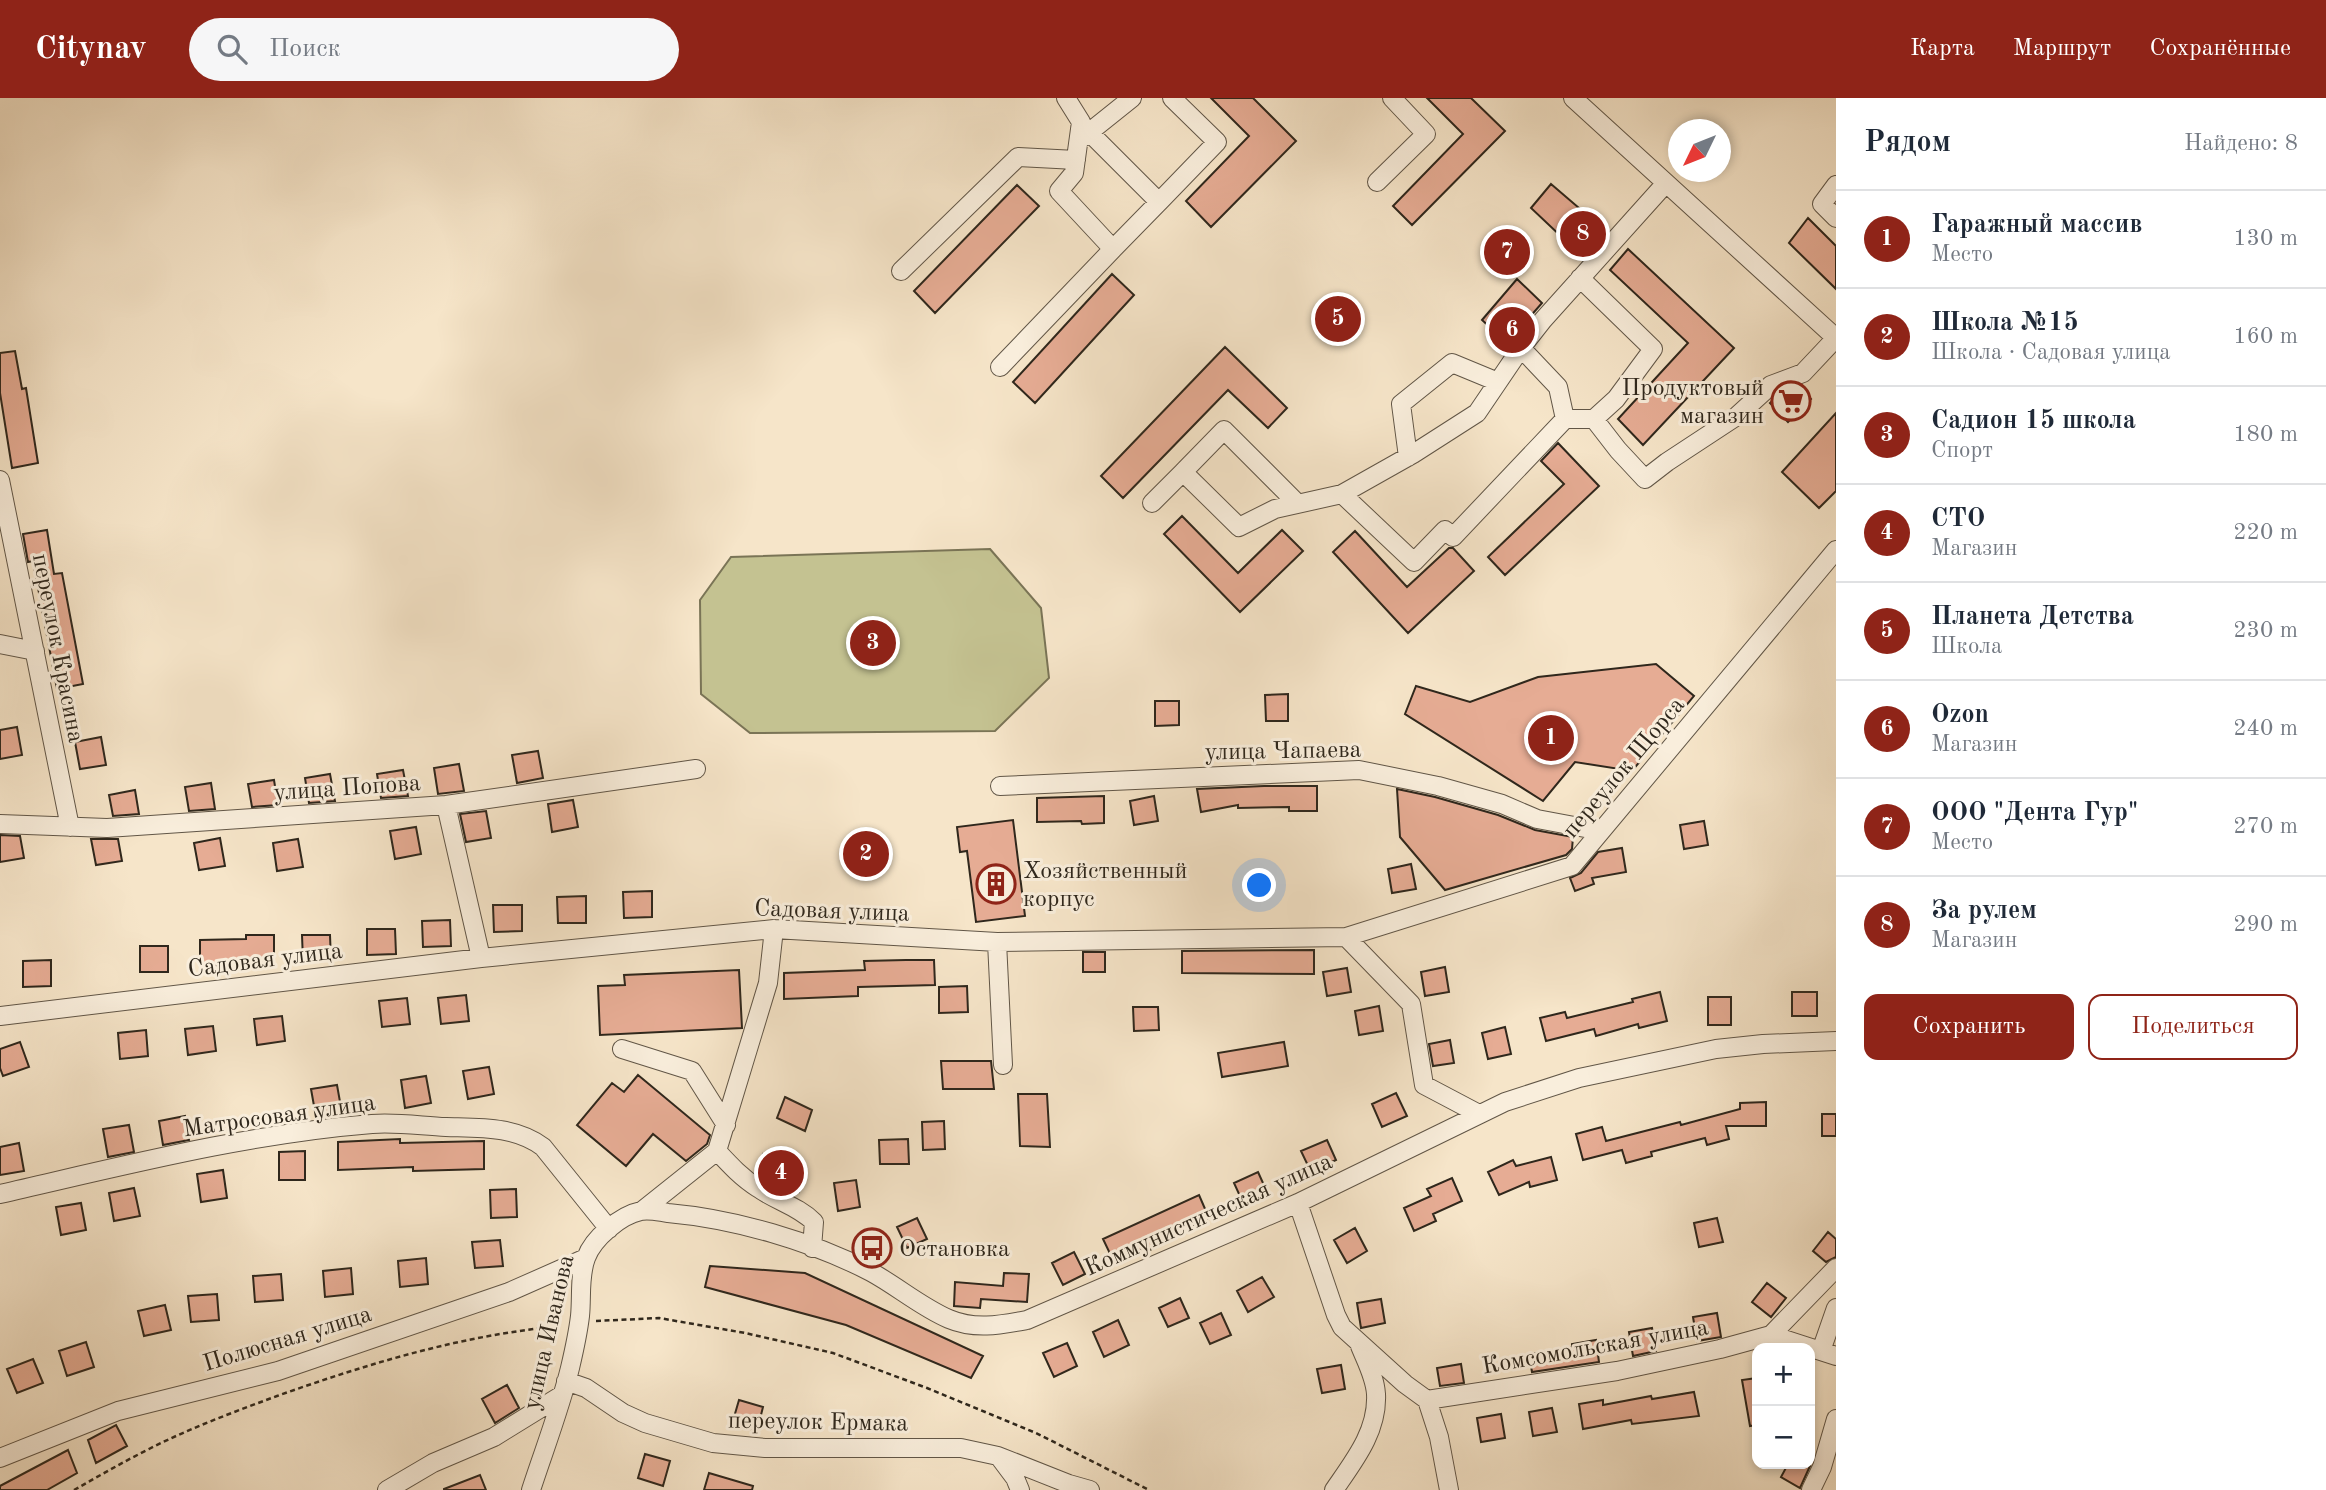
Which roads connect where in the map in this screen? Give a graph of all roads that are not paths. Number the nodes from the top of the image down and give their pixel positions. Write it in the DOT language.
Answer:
graph roads {
  1 [pos="1066,98"];
  2 [pos="1132,98"];
  3 [pos="1172,98"];
  4 [pos="1392,98"];
  5 [pos="1573,98"];
  6 [pos="1084,136"];
  7 [pos="1076,160"];
  8 [pos="1377,182"];
  9 [pos="1666,183"];
  10 [pos="1836,185"];
  11 [pos="1159,202"];
  12 [pos="1836,218"];
  13 [pos="1113,249"];
  14 [pos="901,271"];
  15 [pos="1580,278"];
  16 [pos="1836,338"];
  17 [pos="1521,348"];
  18 [pos="1000,367"];
  19 [pos="1498,382"];
  20 [pos="1565,419"];
  21 [pos="1594,419"];
  22 [pos="1408,457"];
  23 [pos="1183,472"];
  24 [pos="0,480"];
  25 [pos="1342,494"];
  26 [pos="1152,503"];
  27 [pos="1298,503"];
  28 [pos="1836,550"];
  29 [pos="0,643"];
  30 [pos="34,651"];
  31 [pos="696,769"];
  32 [pos="1000,786"];
  33 [pos="446,805"];
  34 [pos="0,824"];
  35 [pos="70,827"];
  36 [pos="1601,831"];
  37 [pos="774,929"];
  38 [pos="1346,937"];
  39 [pos="997,942"];
  40 [pos="481,958"];
  41 [pos="0,1016"];
  42 [pos="1836,1041"];
  43 [pos="622,1049"];
  44 [pos="1003,1065"];
  45 [pos="1479,1114"];
  46 [pos="726,1125"];
  47 [pos="717,1151"];
  48 [pos="0,1194"];
  49 [pos="1298,1203"];
  50 [pos="643,1210"];
  51 [pos="609,1229"];
  52 [pos="812,1248"];
  53 [pos="586,1258"];
  54 [pos="1836,1268"];
  55 [pos="1836,1308"];
  56 [pos="1771,1335"];
  57 [pos="1359,1344"];
  58 [pos="1829,1353"];
  59 [pos="564,1388"];
  60 [pos="1427,1400"];
  61 [pos="1836,1419"];
  62 [pos="998,1455"];
  63 [pos="0,1458"];
  64 [pos="387,1490"];
  65 [pos="531,1490"];
  66 [pos="1020,1490"];
  67 [pos="1090,1490"];
  68 [pos="1334,1490"];
  69 [pos="1449,1490"];
  70 [pos="1811,1490"];
  1 -- 6 [label="street"];
  2 -- 6 [label="street"];
  3 -- 11 [label="street"];
  4 -- 8 [label="street"];
  5 -- 9 [label="street"];
  6 -- 7 [label="street"];
  6 -- 11 [label="street"];
  7 -- 13 [label="street"];
  7 -- 14 [label="street"];
  9 -- 15 [label="street"];
  9 -- 16 [label="street"];
  10 -- 12 [label="street"];
  11 -- 13 [label="street"];
  13 -- 18 [label="street"];
  15 -- 17 [label="street"];
  15 -- 21 [label="street"];
  16 -- 21 [label="street"];
  17 -- 19 [label="street"];
  17 -- 20 [label="street"];
  19 -- 22 [label="street"];
  19 -- 22 [label="street"];
  20 -- 21 [label="street"];
  20 -- 25 [label="street"];
  22 -- 25 [label="street"];
  23 -- 26 [label="street"];
  23 -- 27 [label="street"];
  23 -- 27 [label="street"];
  24 -- 30 [label="street, переулок Красина"];
  25 -- 27 [label="street"];
  28 -- 36 [label="street, переулок Щорса"];
  29 -- 30 [label="street"];
  30 -- 35 [label="street, переулок Красина"];
  31 -- 33 [label="street, улица Попова"];
  32 -- 36 [label="street, улица Чапаева"];
  33 -- 35 [label="street, улица Попова"];
  33 -- 40 [label="street"];
  34 -- 35 [label="street, улица Попова"];
  36 -- 38 [label="street, переулок Щорса"];
  37 -- 39 [label="street, Садовая улица"];
  37 -- 40 [label="street, Садовая улица"];
  37 -- 46 [label="street"];
  38 -- 39 [label="street, Садовая улица"];
  38 -- 45 [label="street"];
  39 -- 44 [label="street"];
  40 -- 41 [label="street, Садовая улица"];
  42 -- 45 [label="street, Коммунистическая улица"];
  43 -- 46 [label="street"];
  45 -- 49 [label="street, Коммунистическая улица"];
  46 -- 47 [label="street"];
  47 -- 50 [label="street"];
  47 -- 52 [label="street"];
  48 -- 51 [label="street, Матросовая улица"];
  49 -- 52 [label="street, Коммунистическая улица"];
  49 -- 57 [label="street"];
  50 -- 51 [label="street"];
  50 -- 52 [label="street, Коммунистическая улица"];
  51 -- 53 [label="street, улица Иванова"];
  53 -- 59 [label="street, улица Иванова"];
  53 -- 63 [label="street, Полюсная улица"];
  54 -- 56 [label="street"];
  55 -- 58 [label="street"];
  56 -- 58 [label="street"];
  56 -- 60 [label="street, Комсомольская улица"];
  57 -- 60 [label="street"];
  57 -- 68 [label="street"];
  59 -- 62 [label="street, переулок Ермака"];
  59 -- 64 [label="street"];
  59 -- 65 [label="street, улица Иванова"];
  60 -- 69 [label="street"];
  61 -- 70 [label="street"];
  62 -- 66 [label="street"];
  62 -- 67 [label="street, переулок Ермака"];
}
